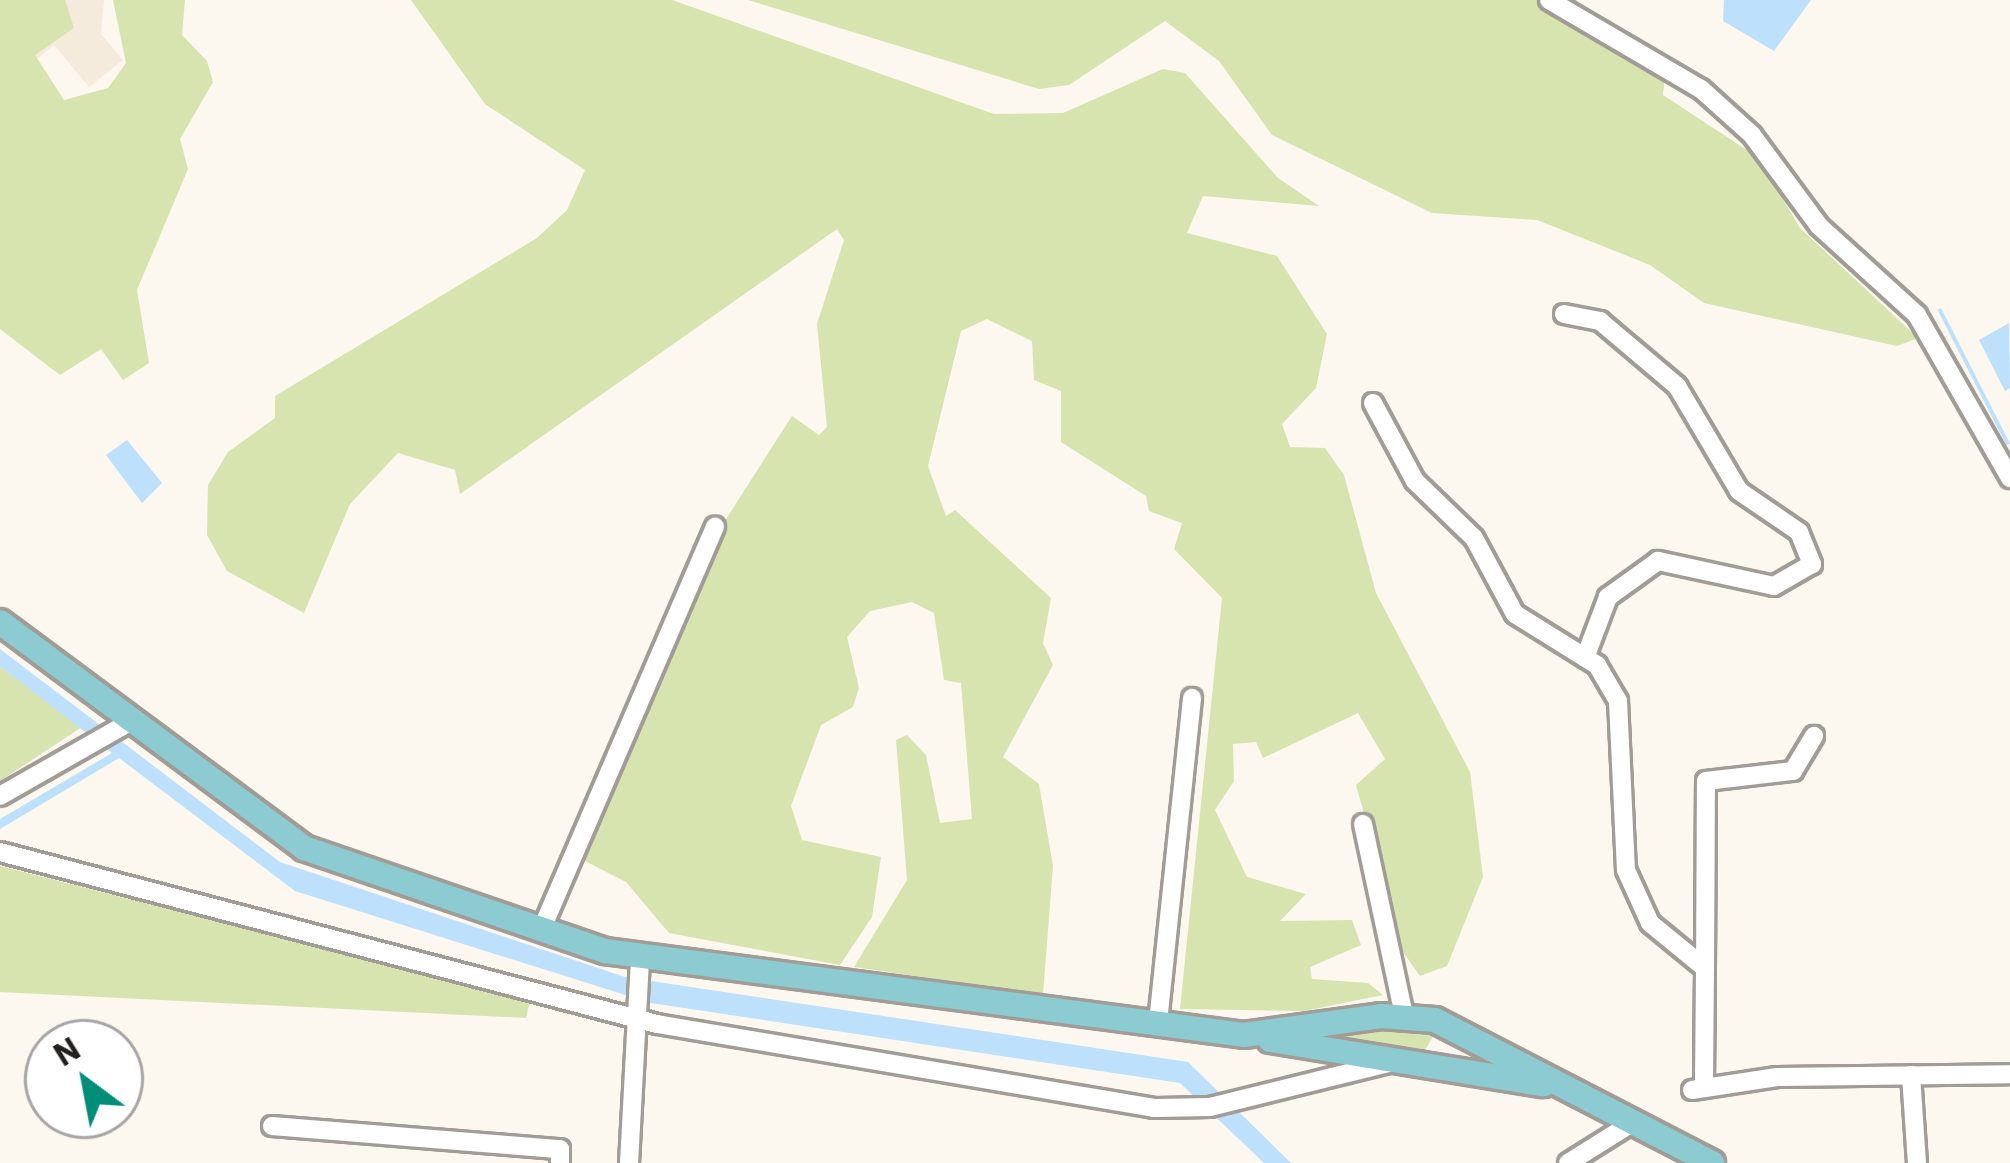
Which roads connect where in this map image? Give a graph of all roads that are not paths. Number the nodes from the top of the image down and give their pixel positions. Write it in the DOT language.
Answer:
graph roads {
  1 [pos="1550,0"];
  2 [pos="1564,314"];
  3 [pos="1373,403"];
  4 [pos="2010,478"];
  5 [pos="715,526"];
  6 [pos="0,622"];
  7 [pos="1585,658"];
  8 [pos="1192,698"];
  9 [pos="128,723"];
  10 [pos="1814,736"];
  11 [pos="0,796"];
  12 [pos="1363,824"];
  13 [pos="0,852"];
  14 [pos="543,926"];
  15 [pos="638,966"];
  16 [pos="1705,968"];
  17 [pos="634,1011"];
  18 [pos="1405,1016"];
  19 [pos="1158,1022"];
  20 [pos="1244,1036"];
  21 [pos="1400,1060"];
  22 [pos="2010,1074"];
  23 [pos="1911,1075"];
  24 [pos="1563,1087"];
  25 [pos="1632,1123"];
  26 [pos="272,1126"];
  27 [pos="432,1139"];
  28 [pos="431,1163"];
  29 [pos="560,1163"];
  30 [pos="629,1163"];
  31 [pos="1568,1163"];
  32 [pos="1712,1163"];
  33 [pos="1917,1163"];
  1 -- 4 [label="street"];
  2 -- 7 [label="street"];
  3 -- 7 [label="street"];
  5 -- 14 [label="street"];
  6 -- 9 [label="main road"];
  7 -- 16 [label="street"];
  8 -- 19 [label="street"];
  9 -- 11 [label="street"];
  9 -- 14 [label="main road"];
  10 -- 16 [label="street"];
  12 -- 18 [label="street"];
  13 -- 17 [label="street"];
  14 -- 15 [label="main road"];
  15 -- 17 [label="street"];
  15 -- 19 [label="main road"];
  16 -- 23 [label="street"];
  17 -- 21 [label="street"];
  17 -- 30 [label="street"];
  18 -- 20 [label="main road"];
  18 -- 24 [label="main road"];
  19 -- 20 [label="main road"];
  20 -- 21 [label="main road"];
  21 -- 24 [label="main road"];
  22 -- 23 [label="street"];
  23 -- 33 [label="street"];
  24 -- 25 [label="main road"];
  25 -- 31 [label="street"];
  25 -- 32 [label="main road"];
  26 -- 27 [label="street"];
  27 -- 28 [label="street"];
  27 -- 29 [label="street"];
}
